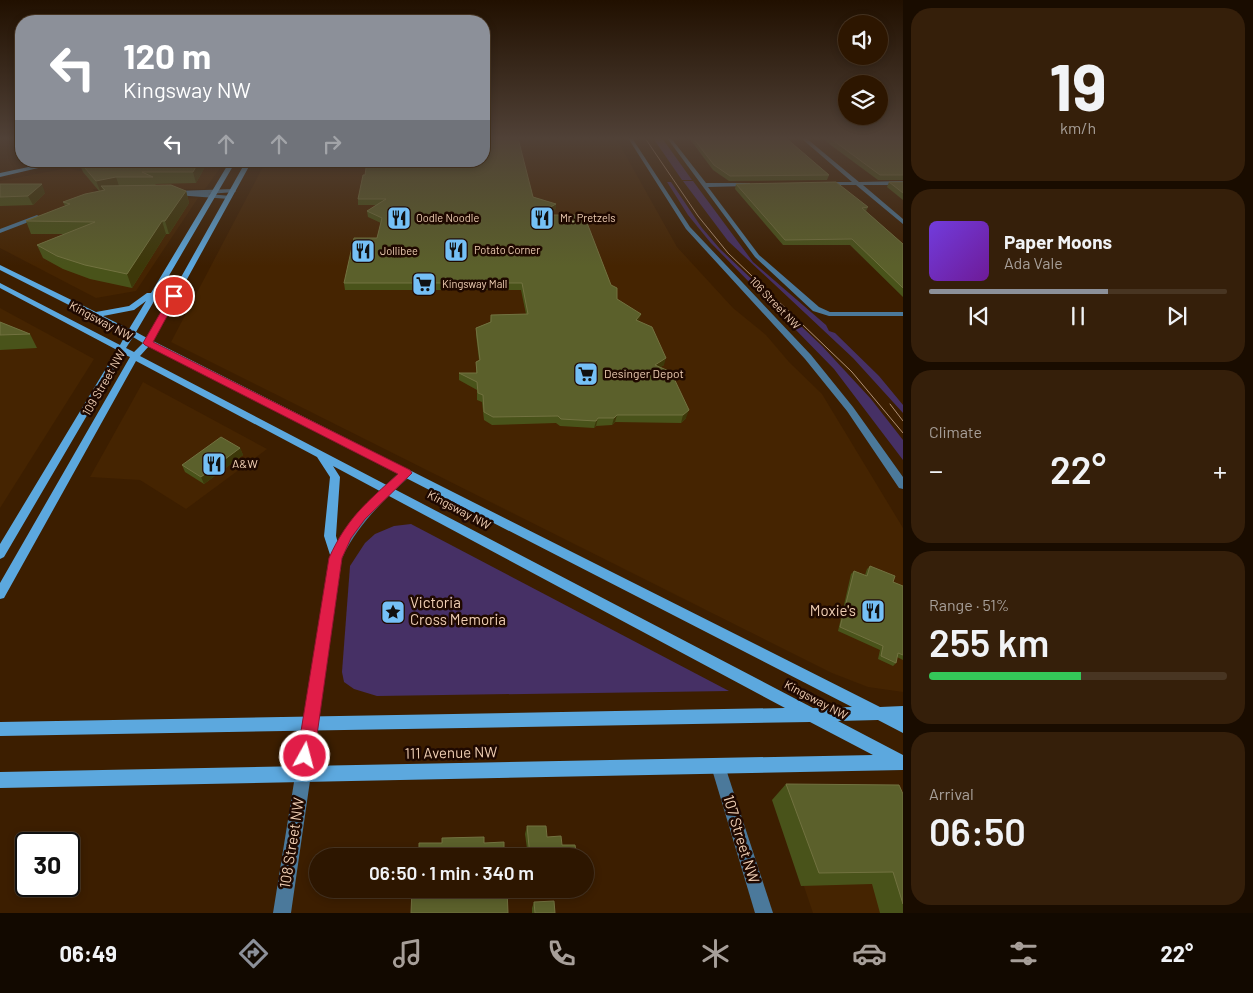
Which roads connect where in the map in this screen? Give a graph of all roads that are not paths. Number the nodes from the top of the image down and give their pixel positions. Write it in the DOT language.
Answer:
graph roads {
  1 [pos="221,181"];
  2 [pos="238,181"];
  3 [pos="657,181"];
  4 [pos="701,181"];
  5 [pos="854,181"];
  6 [pos="857,183"];
  7 [pos="903,183"];
  8 [pos="752,184"];
  9 [pos="819,184"];
  10 [pos="704,185"];
  11 [pos="166,193"];
  12 [pos="214,193"];
  13 [pos="231,194"];
  14 [pos="45,214"];
  15 [pos="903,222"];
  16 [pos="0,231"];
  17 [pos="0,267"];
  18 [pos="0,284"];
  19 [pos="155,291"];
  20 [pos="903,314"];
  21 [pos="93,315"];
  22 [pos="130,334"];
  23 [pos="148,343"];
  24 [pos="121,349"];
  25 [pos="135,356"];
  26 [pos="318,453"];
  27 [pos="406,473"];
  28 [pos="903,485"];
  29 [pos="388,490"];
  30 [pos="0,554"];
  31 [pos="336,558"];
  32 [pos="0,594"];
  33 [pos="876,713"];
  34 [pos="903,713"];
  35 [pos="811,714"];
  36 [pos="310,723"];
  37 [pos="903,726"];
  38 [pos="0,729"];
  39 [pos="902,762"];
  40 [pos="718,766"];
  41 [pos="303,773"];
  42 [pos="0,780"];
  43 [pos="282,913"];
  44 [pos="764,913"];
  1 -- 12 [label="main road, 109 Street NW"];
  2 -- 13 [label="main road, 109 Street NW"];
  3 -- 28 [label="street, 106 Street NW"];
  4 -- 10 [label="street, 106 Street NW"];
  5 -- 6 [label="street"];
  6 -- 7 [label="street"];
  6 -- 9 [label="street"];
  6 -- 15 [label="street"];
  8 -- 10 [label="street"];
  10 -- 20 [label="street, 106 Street NW"];
  11 -- 12 [label="street"];
  12 -- 13 [label="street"];
  12 -- 19 [label="main road, 109 Street NW"];
  13 -- 23 [label="main road, 109 Street NW"];
  14 -- 16 [label="street"];
  17 -- 21 [label="main road, Kingsway NW"];
  18 -- 24 [label="main road, Kingsway NW"];
  19 -- 21 [label="main road"];
  19 -- 22 [label="main road, 109 Street NW"];
  21 -- 22 [label="main road, Kingsway NW"];
  22 -- 23 [label="main road, Kingsway NW"];
  22 -- 24 [label="main road, 109 Street NW"];
  23 -- 25 [label="main road, 109 Street NW"];
  23 -- 27 [label="main road, Kingsway NW"];
  24 -- 25 [label="main road, Kingsway NW"];
  24 -- 30 [label="main road, 109 Street NW"];
  25 -- 26 [label="main road, Kingsway NW"];
  25 -- 32 [label="main road, 109 Street NW"];
  26 -- 29 [label="main road, Kingsway NW"];
  26 -- 31 [label="main road"];
  27 -- 29 [label="street, 108 Street NW"];
  27 -- 33 [label="main road, Kingsway NW"];
  29 -- 31 [label="street, 108 Street NW"];
  29 -- 35 [label="main road, Kingsway NW"];
  31 -- 36 [label="street, 108 Street NW"];
  33 -- 34 [label="main road"];
  33 -- 35 [label="main road"];
  33 -- 37 [label="main road, Kingsway NW"];
  35 -- 36 [label="main road"];
  35 -- 39 [label="main road, Kingsway NW"];
  36 -- 38 [label="main road"];
  36 -- 41 [label="street, 108 Street NW"];
  39 -- 40 [label="main road, 111 Avenue NW"];
  40 -- 41 [label="main road, 111 Avenue NW"];
  40 -- 44 [label="street, 107 Street NW"];
  41 -- 42 [label="main road, 111 Avenue NW"];
  41 -- 43 [label="street, 108 Street NW"];
}
